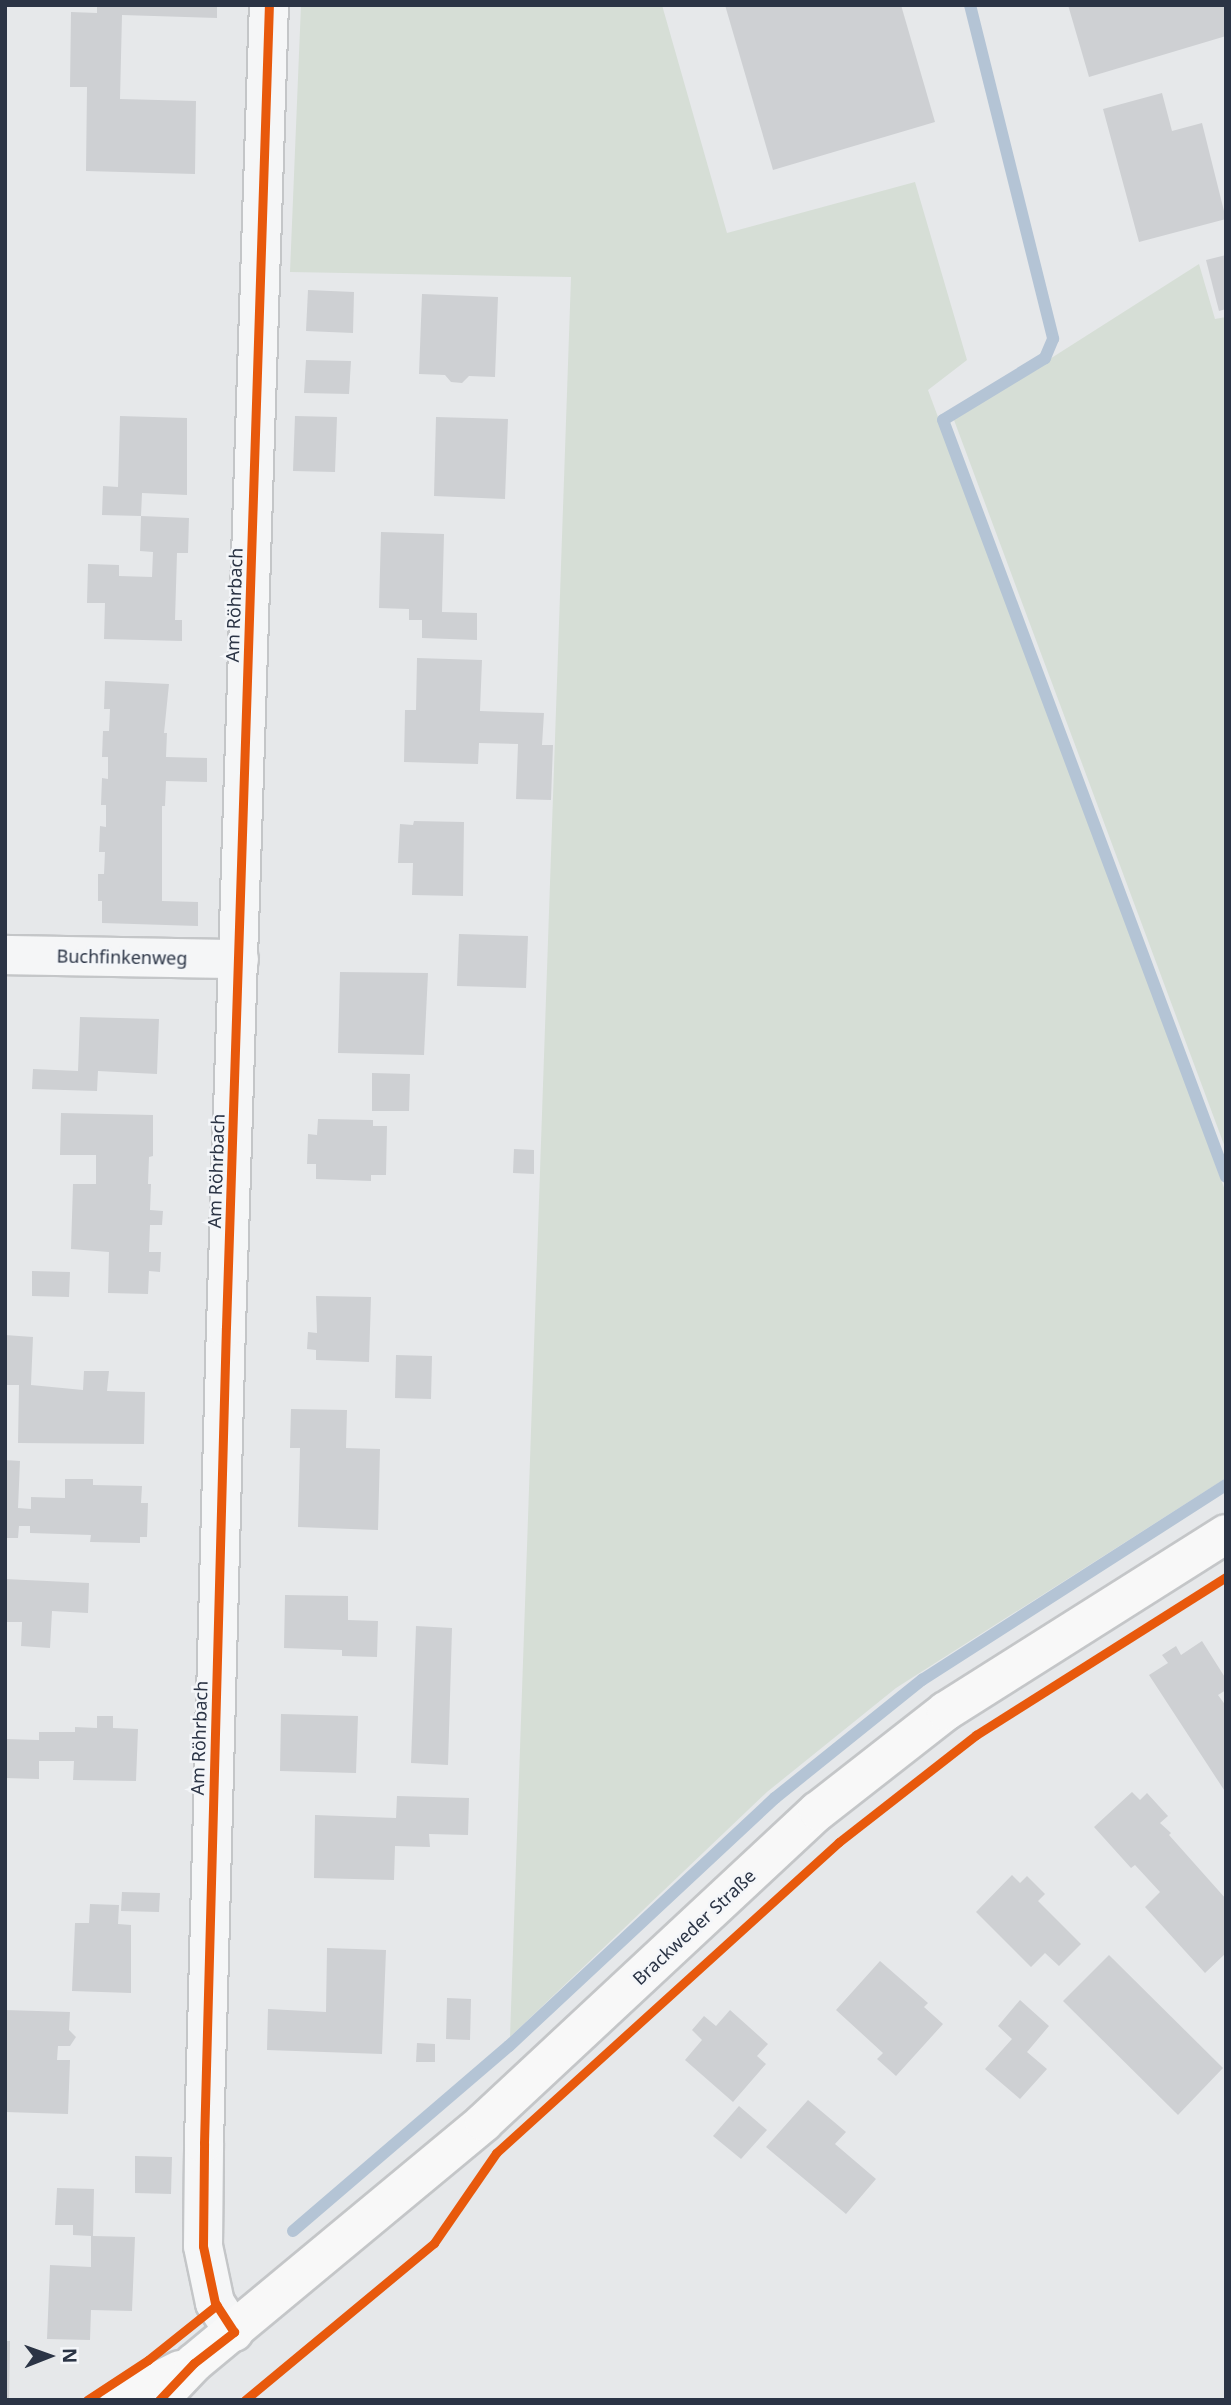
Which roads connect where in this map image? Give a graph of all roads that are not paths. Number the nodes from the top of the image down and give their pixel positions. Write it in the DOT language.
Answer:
graph roads {
  1 [pos="269,5"];
  2 [pos="5,955"];
  3 [pos="239,960"];
  4 [pos="1226,1534"];
  5 [pos="234,2332"];
  6 [pos="194,2363"];
  7 [pos="120,2400"];
  8 [pos="159,2400"];
  1 -- 3 [label="street, Am Röhrbach"];
  2 -- 3 [label="street, Buchfinkenweg"];
  3 -- 5 [label="street, Am Röhrbach"];
  4 -- 5 [label="main road, Brackweder Straße"];
  5 -- 6 [label="main road, Brackweder Straße"];
  6 -- 7 [label="main road, Brackweder Straße"];
  6 -- 8 [label="main road, Brackweder Straße"];
}
